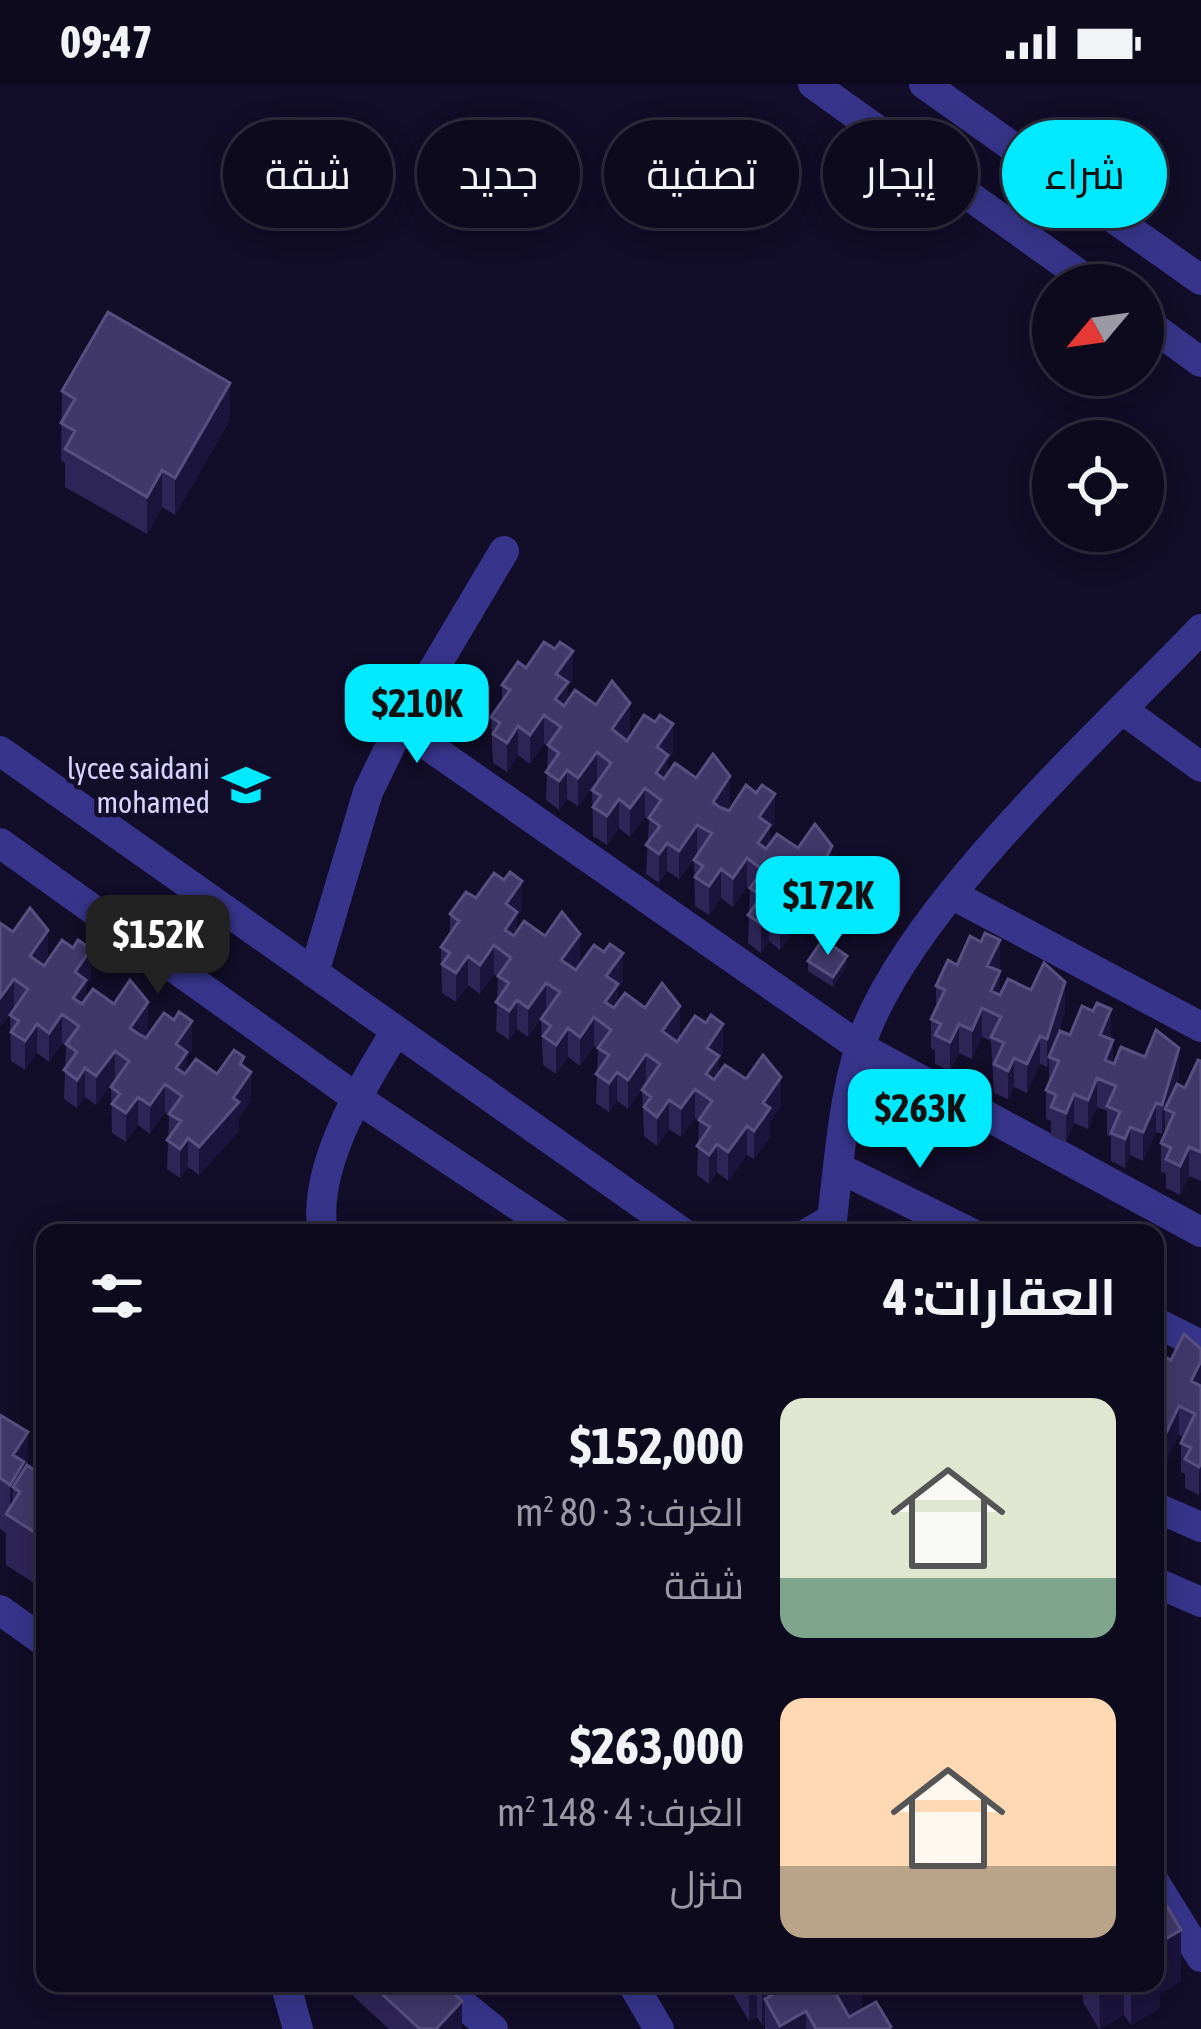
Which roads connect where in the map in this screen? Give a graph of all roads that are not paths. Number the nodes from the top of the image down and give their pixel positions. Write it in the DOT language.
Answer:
graph roads {
  1 [pos="813,84"];
  2 [pos="924,84"];
  3 [pos="1065,264"];
  4 [pos="1201,280"];
  5 [pos="1164,335"];
  6 [pos="1201,362"];
  7 [pos="504,551"];
  8 [pos="1201,629"];
  9 [pos="1124,710"];
  10 [pos="400,726"];
  11 [pos="0,751"];
  12 [pos="1201,767"];
  13 [pos="0,843"];
  14 [pos="953,895"];
  15 [pos="314,973"];
  16 [pos="1201,1028"];
  17 [pos="396,1031"];
  18 [pos="860,1047"];
  19 [pos="355,1097"];
  20 [pos="839,1168"];
  21 [pos="321,1224"];
  22 [pos="546,1224"];
  23 [pos="670,1224"];
  24 [pos="825,1224"];
  25 [pos="953,1224"];
  26 [pos="1201,1232"];
  27 [pos="1164,1326"];
  28 [pos="1201,1345"];
  29 [pos="1164,1511"];
  30 [pos="1201,1527"];
  31 [pos="1164,1586"];
  32 [pos="1201,1602"];
  33 [pos="0,1610"];
  34 [pos="36,1636"];
  35 [pos="1164,1897"];
  36 [pos="1201,1957"];
  37 [pos="288,1992"];
  38 [pos="447,1992"];
  39 [pos="637,1992"];
  40 [pos="298,2029"];
  41 [pos="494,2029"];
  42 [pos="659,2029"];
  1 -- 3 [label="street"];
  2 -- 4 [label="street"];
  5 -- 6 [label="street"];
  7 -- 10 [label="street"];
  8 -- 9 [label="street"];
  9 -- 12 [label="street"];
  9 -- 14 [label="street"];
  10 -- 15 [label="street"];
  10 -- 18 [label="street"];
  11 -- 15 [label="street"];
  13 -- 19 [label="street"];
  14 -- 16 [label="street"];
  14 -- 18 [label="street"];
  15 -- 17 [label="street"];
  17 -- 19 [label="street"];
  17 -- 23 [label="street"];
  18 -- 20 [label="street"];
  18 -- 26 [label="street"];
  19 -- 21 [label="street"];
  19 -- 22 [label="street"];
  20 -- 24 [label="street"];
  20 -- 25 [label="street"];
  27 -- 28 [label="street"];
  29 -- 30 [label="street"];
  31 -- 32 [label="street"];
  33 -- 34 [label="street"];
  35 -- 36 [label="street"];
  37 -- 40 [label="street"];
  38 -- 41 [label="street"];
  39 -- 42 [label="street"];
}
